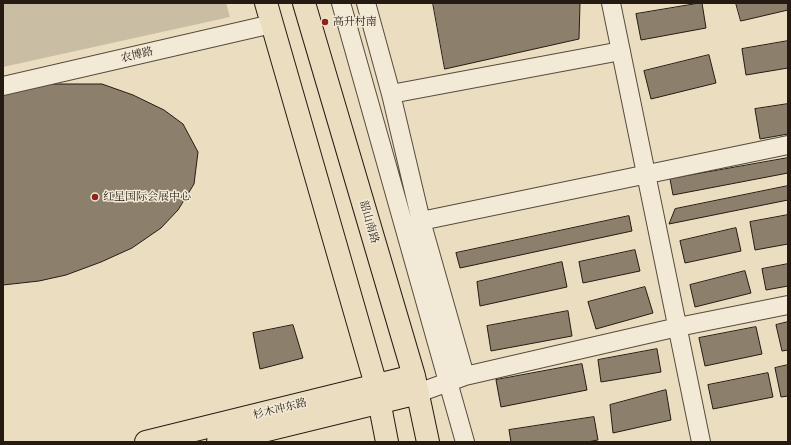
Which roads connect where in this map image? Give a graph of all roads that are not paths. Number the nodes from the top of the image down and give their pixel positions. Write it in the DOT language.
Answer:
graph roads {
  1 [pos="266,3"];
  2 [pos="304,3"];
  3 [pos="341,3"];
  4 [pos="366,3"];
  5 [pos="611,3"];
  6 [pos="272,24"];
  7 [pos="621,51"];
  8 [pos="3,86"];
  9 [pos="391,94"];
  10 [pos="788,145"];
  11 [pos="646,173"];
  12 [pos="421,221"];
  13 [pos="788,305"];
  14 [pos="678,327"];
  15 [pos="457,379"];
  16 [pos="416,385"];
  17 [pos="378,394"];
  18 [pos="146,442"];
  19 [pos="218,442"];
  20 [pos="387,442"];
  21 [pos="428,442"];
  22 [pos="465,442"];
  23 [pos="701,442"];
  1 -- 6 [label="main road"];
  2 -- 16 [label="main road, 韶山南路"];
  3 -- 15 [label="street"];
  4 -- 9 [label="street"];
  5 -- 7 [label="street"];
  6 -- 8 [label="street, 农博路"];
  6 -- 17 [label="main road"];
  7 -- 9 [label="street"];
  7 -- 11 [label="street"];
  9 -- 12 [label="street"];
  10 -- 11 [label="street"];
  11 -- 12 [label="street"];
  11 -- 14 [label="street"];
  12 -- 15 [label="street"];
  13 -- 14 [label="street"];
  14 -- 15 [label="street"];
  14 -- 23 [label="street"];
  15 -- 16 [label="street"];
  15 -- 22 [label="street"];
  16 -- 17 [label="main road, 杉木冲东路"];
  16 -- 21 [label="main road, 韶山南路"];
  17 -- 18 [label="main road, 杉木冲东路"];
  17 -- 19 [label="main road, 杉木冲东路"];
  17 -- 20 [label="main road"];
}
